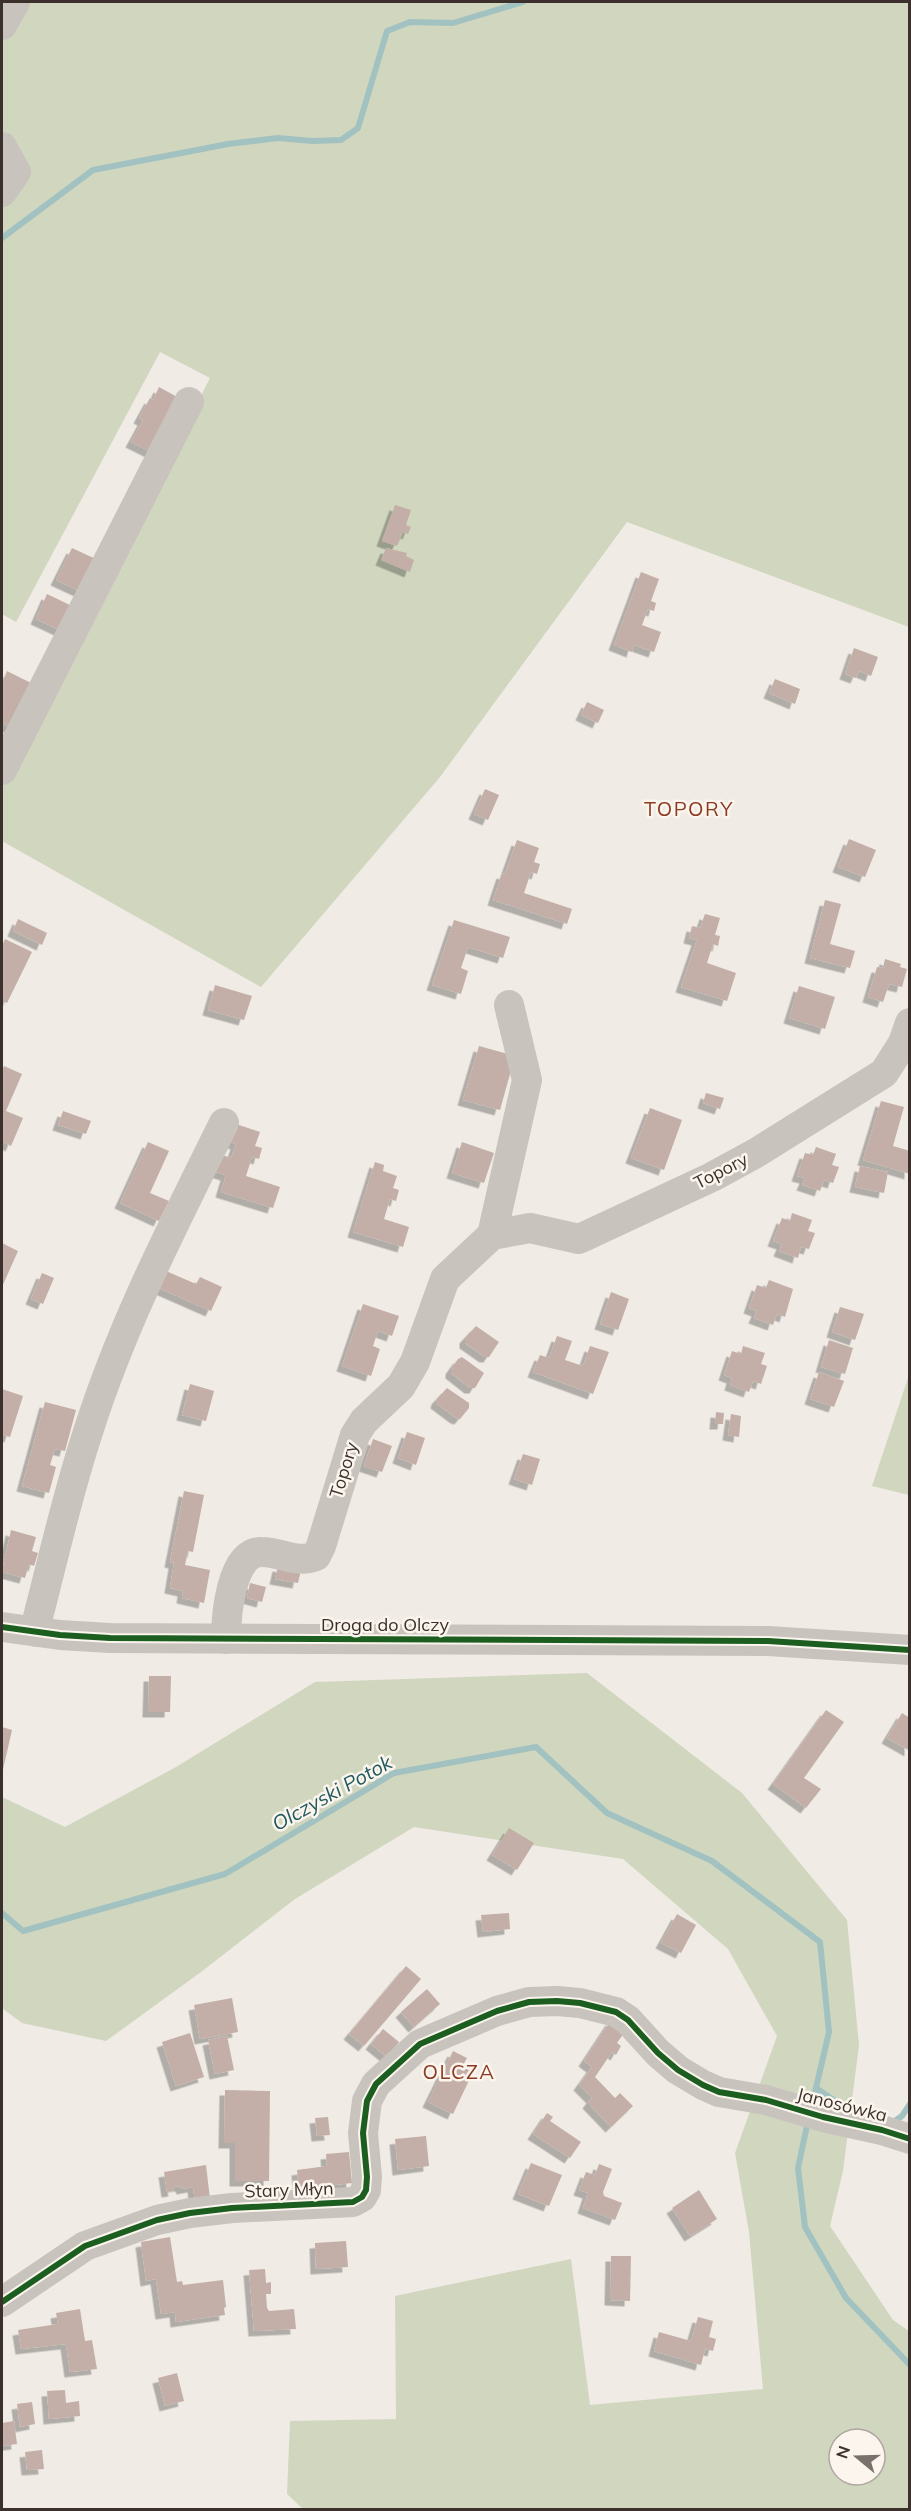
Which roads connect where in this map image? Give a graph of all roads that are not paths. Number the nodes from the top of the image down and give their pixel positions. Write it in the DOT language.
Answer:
graph roads {
  1 [pos="15,2"];
  2 [pos="2,25"];
  3 [pos="2,147"];
  4 [pos="2,192"];
  5 [pos="189,402"];
  6 [pos="2,770"];
  7 [pos="509,1005"];
  8 [pos="909,1023"];
  9 [pos="224,1123"];
  10 [pos="492,1235"];
  11 [pos="2,1627"];
  12 [pos="37,1632"];
  13 [pos="226,1639"];
  14 [pos="909,1650"];
  15 [pos="766,2100"];
  16 [pos="909,2139"];
  17 [pos="2,2302"];
  1 -- 2 [label="street"];
  3 -- 4 [label="street"];
  5 -- 6 [label="street"];
  7 -- 10 [label="street"];
  8 -- 10 [label="street, Topory"];
  9 -- 12 [label="street"];
  10 -- 13 [label="street, Topory"];
  11 -- 12 [label="street, Droga do Olczy"];
  12 -- 13 [label="street, Droga do Olczy"];
  13 -- 14 [label="street, Droga do Olczy"];
  15 -- 16 [label="street, Janosówka"];
  15 -- 17 [label="street, Stary Młyn"];
}
